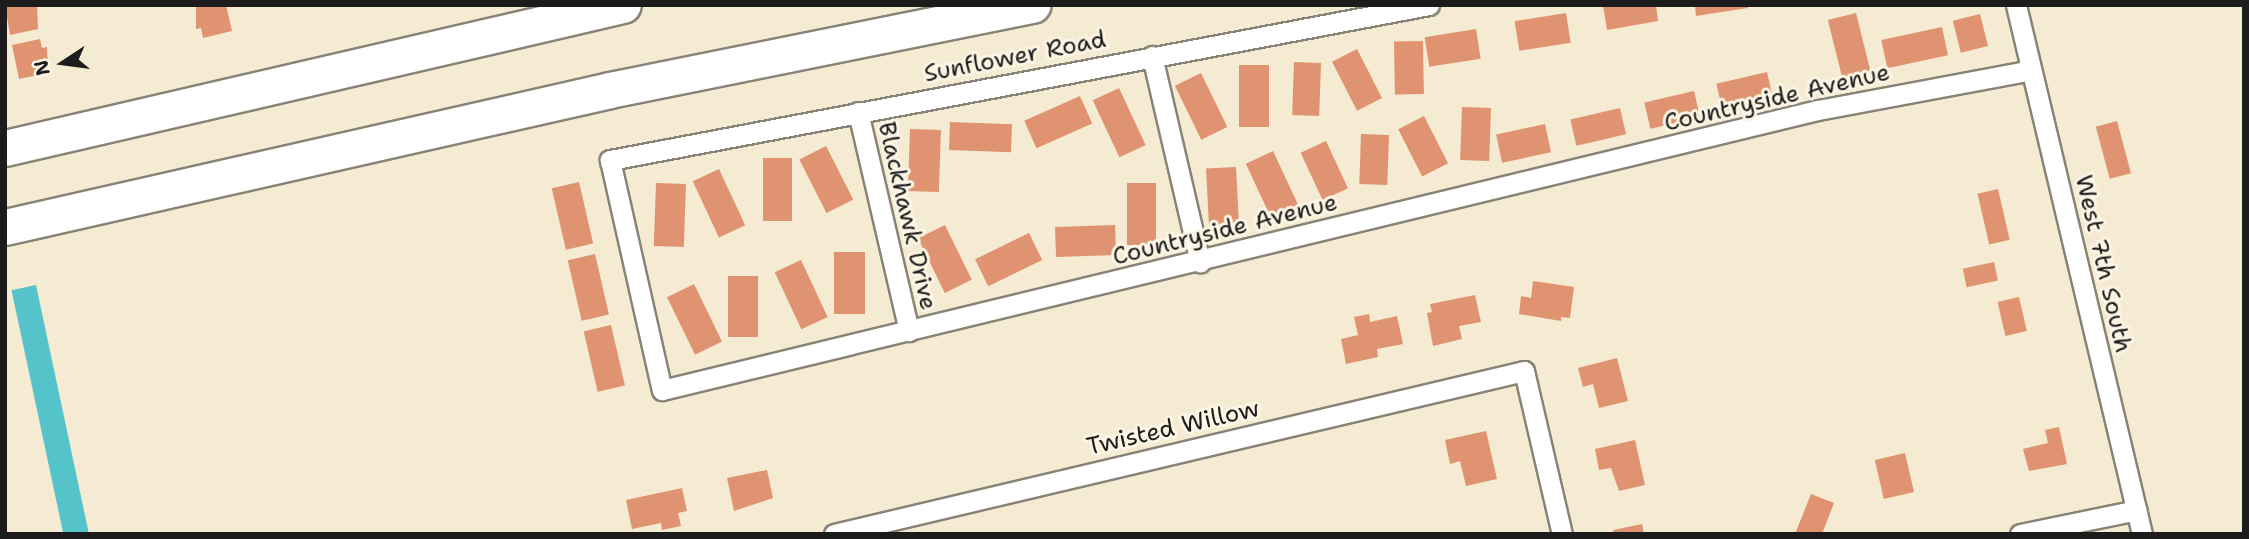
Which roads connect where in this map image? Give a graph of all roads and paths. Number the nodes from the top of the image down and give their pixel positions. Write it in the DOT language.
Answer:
graph roads {
  1 [pos="624,5"];
  2 [pos="1033,5"];
  3 [pos="1429,5"];
  4 [pos="2016,5"];
  5 [pos="1152,56"];
  6 [pos="2031,70"];
  7 [pos="858,112"];
  8 [pos="5,148"];
  9 [pos="610,160"];
  10 [pos="5,227"];
  11 [pos="1200,262"];
  12 [pos="909,331"];
  13 [pos="2137,510"];
  14 [pos="834,534"];
  15 [pos="1562,534"];
  16 [pos="2020,534"];
  17 [pos="2142,534"];
  1 -- 8 [label="highway"];
  2 -- 10 [label="highway"];
  3 -- 5 [label="street, Sunflower Road"];
  4 -- 6 [label="street, West 7th South"];
  5 -- 7 [label="street, Sunflower Road"];
  5 -- 11 [label="street"];
  6 -- 11 [label="street, Countryside Avenue"];
  6 -- 13 [label="street, West 7th South"];
  7 -- 9 [label="street, Sunflower Road"];
  7 -- 12 [label="street, Blackhawk Drive"];
  9 -- 12 [label="street, Countryside Avenue"];
  11 -- 12 [label="street, Countryside Avenue"];
  13 -- 16 [label="street"];
  13 -- 17 [label="street, West 7th South"];
  14 -- 15 [label="street, Twisted Willow"];
}
